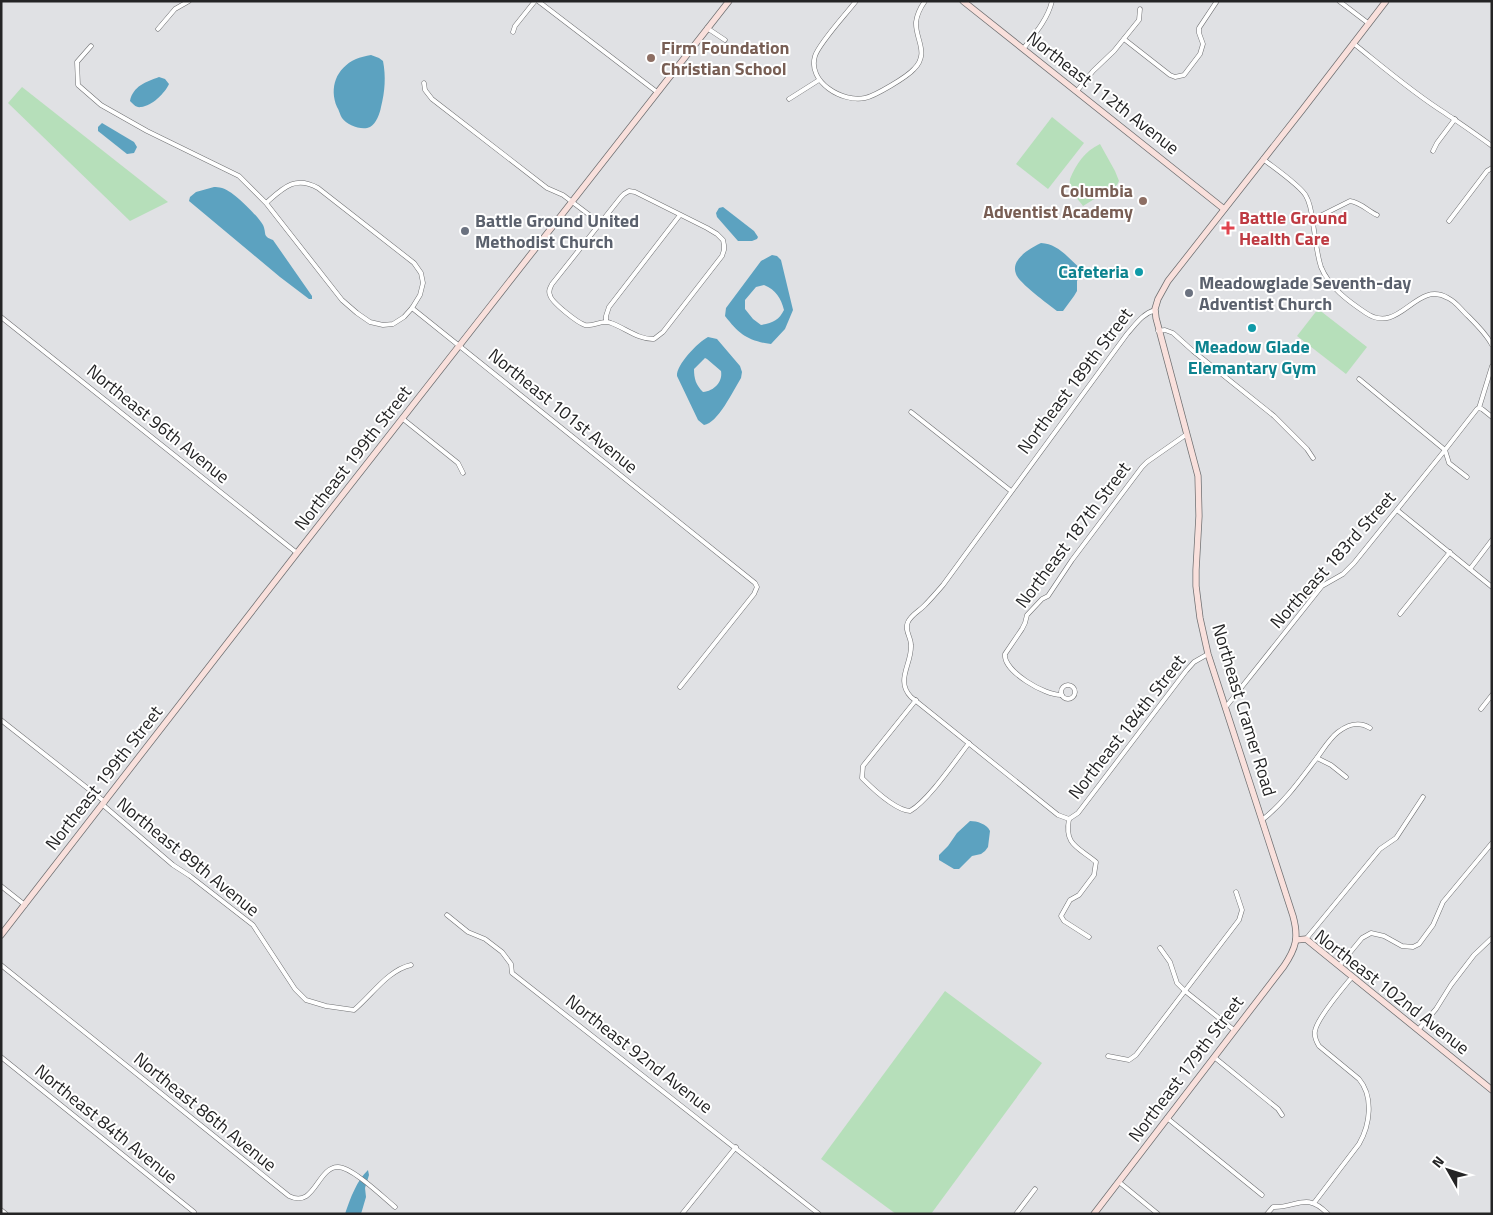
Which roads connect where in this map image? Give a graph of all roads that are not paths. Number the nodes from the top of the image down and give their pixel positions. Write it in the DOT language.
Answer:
graph roads {
  1 [pos="189,1"];
  2 [pos="536,1"];
  3 [pos="729,1"];
  4 [pos="856,1"];
  5 [pos="925,1"];
  6 [pos="963,1"];
  7 [pos="1052,1"];
  8 [pos="1217,1"];
  9 [pos="1339,1"];
  10 [pos="1386,1"];
  11 [pos="1140,9"];
  12 [pos="1368,23"];
  13 [pos="158,28"];
  14 [pos="708,28"];
  15 [pos="513,32"];
  16 [pos="1124,39"];
  17 [pos="725,40"];
  18 [pos="1353,43"];
  19 [pos="91,46"];
  20 [pos="1023,49"];
  21 [pos="819,80"];
  22 [pos="424,83"];
  23 [pos="1076,91"];
  24 [pos="657,92"];
  25 [pos="789,99"];
  26 [pos="1455,119"];
  27 [pos="1492,146"];
  28 [pos="1433,151"];
  29 [pos="1263,159"];
  30 [pos="1492,168"];
  31 [pos="572,202"];
  32 [pos="266,203"];
  33 [pos="1224,209"];
  34 [pos="680,215"];
  35 [pos="1377,215"];
  36 [pos="1312,220"];
  37 [pos="1449,221"];
  38 [pos="600,223"];
  39 [pos="412,308"];
  40 [pos="1156,309"];
  41 [pos="1,317"];
  42 [pos="606,321"];
  43 [pos="1158,331"];
  44 [pos="1492,345"];
  45 [pos="460,346"];
  46 [pos="1492,366"];
  47 [pos="1359,379"];
  48 [pos="1479,408"];
  49 [pos="912,412"];
  50 [pos="1492,416"];
  51 [pos="403,419"];
  52 [pos="1187,434"];
  53 [pos="1446,450"];
  54 [pos="1313,458"];
  55 [pos="463,473"];
  56 [pos="1467,477"];
  57 [pos="1011,491"];
  58 [pos="1397,510"];
  59 [pos="1492,540"];
  60 [pos="1450,552"];
  61 [pos="297,553"];
  62 [pos="1470,569"];
  63 [pos="1492,587"];
  64 [pos="1400,614"];
  65 [pos="1208,654"];
  66 [pos="680,687"];
  67 [pos="1062,695"];
  68 [pos="1492,695"];
  69 [pos="916,700"];
  70 [pos="1225,708"];
  71 [pos="1481,709"];
  72 [pos="1,720"];
  73 [pos="1370,728"];
  74 [pos="968,743"];
  75 [pos="1317,758"];
  76 [pos="1346,777"];
  77 [pos="1423,797"];
  78 [pos="104,804"];
  79 [pos="1070,819"];
  80 [pos="1262,820"];
  81 [pos="1492,842"];
  82 [pos="1,886"];
  83 [pos="1236,892"];
  84 [pos="25,905"];
  85 [pos="447,914"];
  86 [pos="1,935"];
  87 [pos="1089,937"];
  88 [pos="1492,938"];
  89 [pos="1306,939"];
  90 [pos="1296,940"];
  91 [pos="1160,948"];
  92 [pos="411,964"];
  93 [pos="1,965"];
  94 [pos="1339,966"];
  95 [pos="1352,977"];
  96 [pos="1185,992"];
  97 [pos="1234,1030"];
  98 [pos="1418,1030"];
  99 [pos="1108,1056"];
  100 [pos="1,1057"];
  101 [pos="1214,1057"];
  102 [pos="1492,1090"];
  103 [pos="1282,1115"];
  104 [pos="1167,1118"];
  105 [pos="736,1147"];
  106 [pos="1119,1182"];
  107 [pos="1035,1189"];
  108 [pos="1262,1195"];
  109 [pos="1314,1203"];
  110 [pos="395,1207"];
  111 [pos="1,1210"];
  112 [pos="194,1212"];
  113 [pos="6,1214"];
  114 [pos="682,1214"];
  115 [pos="819,1214"];
  116 [pos="1016,1214"];
  117 [pos="1094,1214"];
  118 [pos="1158,1214"];
  119 [pos="1267,1214"];
  120 [pos="1328,1214"];
  1 -- 13 [label="street"];
  2 -- 15 [label="street"];
  2 -- 24 [label="street"];
  3 -- 14 [label="street, Northeast 199th Street"];
  4 -- 21 [label="street"];
  5 -- 21 [label="street"];
  6 -- 20 [label="street, Northeast 112th Avenue"];
  7 -- 20 [label="street"];
  8 -- 16 [label="street"];
  9 -- 12 [label="street"];
  10 -- 12 [label="street, Northeast 189th Street"];
  11 -- 16 [label="street"];
  12 -- 18 [label="street, Northeast 189th Street"];
  14 -- 17 [label="street"];
  14 -- 24 [label="street, Northeast 199th Street"];
  16 -- 23 [label="street"];
  18 -- 26 [label="street"];
  18 -- 29 [label="street, Northeast 189th Street"];
  19 -- 32 [label="street"];
  20 -- 23 [label="street, Northeast 112th Avenue"];
  21 -- 25 [label="street"];
  22 -- 31 [label="street"];
  23 -- 33 [label="street, Northeast 112th Avenue"];
  24 -- 31 [label="street, Northeast 199th Street"];
  26 -- 27 [label="street"];
  26 -- 28 [label="street"];
  29 -- 33 [label="street, Northeast 189th Street"];
  29 -- 36 [label="street"];
  30 -- 37 [label="street"];
  31 -- 38 [label="street"];
  31 -- 45 [label="street, Northeast 199th Street"];
  32 -- 39 [label="street"];
  32 -- 39 [label="street"];
  33 -- 40 [label="street, Northeast 189th Street"];
  34 -- 38 [label="street"];
  34 -- 42 [label="street"];
  34 -- 42 [label="street"];
  35 -- 36 [label="street"];
  36 -- 44 [label="street"];
  38 -- 42 [label="street"];
  39 -- 45 [label="street, Northeast 101st Avenue"];
  40 -- 43 [label="street, Northeast Cramer Road"];
  40 -- 57 [label="street, Northeast 189th Street"];
  41 -- 61 [label="street, Northeast 96th Avenue"];
  43 -- 52 [label="street, Northeast Cramer Road"];
  43 -- 54 [label="street"];
  45 -- 51 [label="street, Northeast 199th Street"];
  45 -- 66 [label="street, Northeast 101st Avenue"];
  46 -- 48 [label="street"];
  47 -- 53 [label="street"];
  48 -- 50 [label="street"];
  48 -- 53 [label="street, Northeast 183rd Street"];
  49 -- 57 [label="street"];
  51 -- 55 [label="street"];
  51 -- 61 [label="street, Northeast 199th Street"];
  52 -- 65 [label="street, Northeast Cramer Road"];
  52 -- 67 [label="street, Northeast 187th Street"];
  53 -- 56 [label="street"];
  53 -- 58 [label="street, Northeast 183rd Street"];
  57 -- 69 [label="street, Northeast 189th Street"];
  58 -- 60 [label="street"];
  58 -- 70 [label="street, Northeast 183rd Street"];
  59 -- 62 [label="street"];
  60 -- 62 [label="street"];
  60 -- 64 [label="street"];
  61 -- 78 [label="street, Northeast 199th Street"];
  62 -- 63 [label="street"];
  65 -- 70 [label="street, Northeast Cramer Road"];
  65 -- 79 [label="street, Northeast 184th Street"];
  68 -- 71 [label="street"];
  69 -- 74 [label="street"];
  69 -- 74 [label="street"];
  70 -- 80 [label="street, Northeast Cramer Road"];
  72 -- 78 [label="street, Northeast 89th Avenue"];
  73 -- 75 [label="street"];
  74 -- 79 [label="street"];
  75 -- 76 [label="street"];
  75 -- 80 [label="street"];
  77 -- 89 [label="street"];
  78 -- 84 [label="street, Northeast 199th Street"];
  78 -- 92 [label="street, Northeast 89th Avenue"];
  79 -- 87 [label="street"];
  80 -- 90 [label="street, Northeast Cramer Road"];
  81 -- 94 [label="street"];
  82 -- 84 [label="street"];
  83 -- 96 [label="street"];
  84 -- 86 [label="street, Northeast 199th Street"];
  85 -- 105 [label="street, Northeast 92nd Avenue"];
  88 -- 98 [label="street"];
  89 -- 90 [label="street, Northeast 102nd Avenue"];
  89 -- 94 [label="street, Northeast 102nd Avenue"];
  90 -- 97 [label="street, Northeast 179th Street"];
  91 -- 96 [label="street"];
  93 -- 110 [label="street, Northeast 86th Avenue"];
  94 -- 95 [label="street, Northeast 102nd Avenue"];
  95 -- 98 [label="street, Northeast 102nd Avenue"];
  95 -- 109 [label="street"];
  96 -- 97 [label="street"];
  96 -- 99 [label="street"];
  97 -- 101 [label="street, Northeast 179th Street"];
  98 -- 102 [label="street, Northeast 102nd Avenue"];
  100 -- 112 [label="street, Northeast 84th Avenue"];
  101 -- 103 [label="street"];
  101 -- 104 [label="street, Northeast 179th Street"];
  104 -- 106 [label="street, Northeast 179th Street"];
  104 -- 108 [label="street"];
  105 -- 114 [label="street"];
  105 -- 115 [label="street, Northeast 92nd Avenue"];
  106 -- 117 [label="street, Northeast 179th Street"];
  106 -- 118 [label="street"];
  107 -- 116 [label="street"];
  109 -- 119 [label="street"];
  109 -- 120 [label="street"];
  111 -- 113 [label="street"];
}
